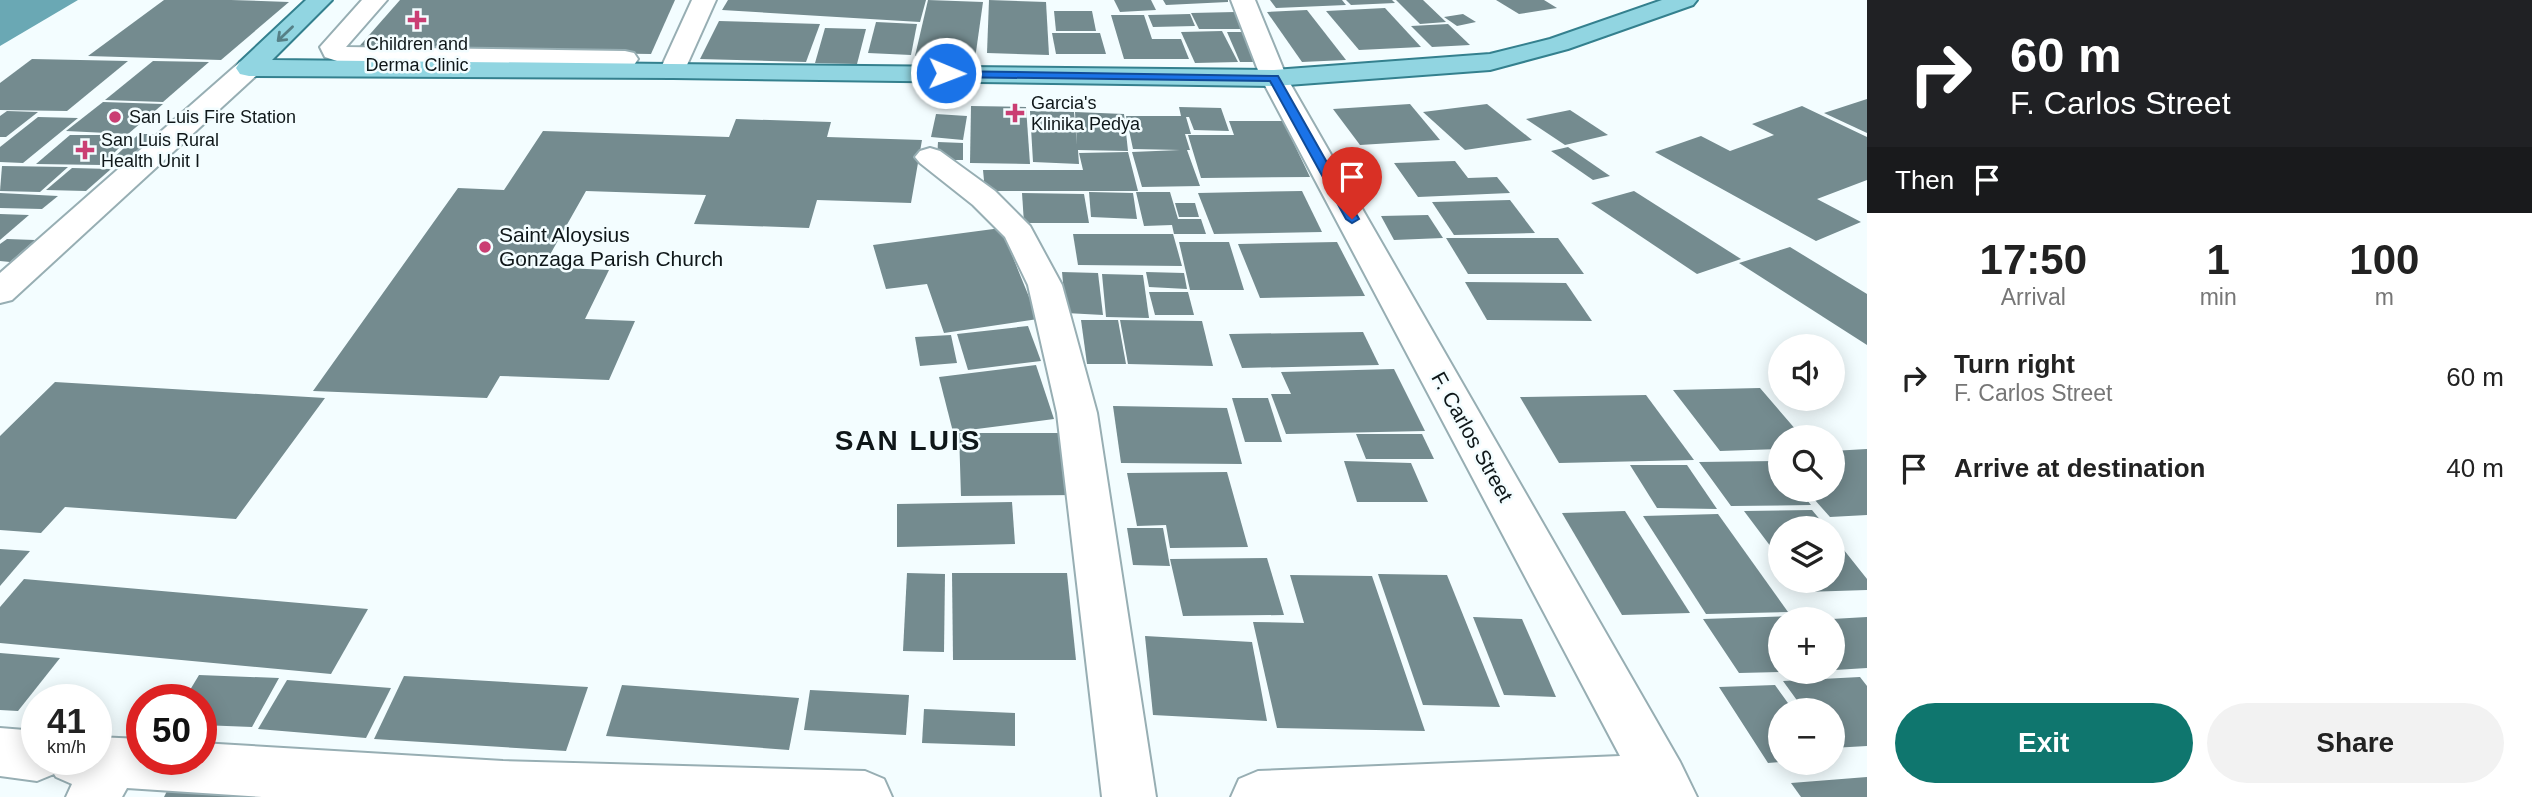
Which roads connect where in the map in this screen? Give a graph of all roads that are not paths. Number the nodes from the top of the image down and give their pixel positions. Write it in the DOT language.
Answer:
graph roads {
  1 [pos="320,0"];
  2 [pos="374,0"];
  3 [pos="704,0"];
  4 [pos="1243,0"];
  5 [pos="1685,0"];
  6 [pos="625,60"];
  7 [pos="375,62"];
  8 [pos="507,64"];
  9 [pos="250,68"];
  10 [pos="673,70"];
  11 [pos="1274,78"];
  12 [pos="930,157"];
  13 [pos="0,292"];
  14 [pos="0,752"];
  15 [pos="21,754"];
  16 [pos="112,774"];
  17 [pos="1666,788"];
  18 [pos="865,797"];
  19 [pos="1129,797"];
  20 [pos="1258,797"];
  1 -- 9 [label="main road, one-way"];
  2 -- 7 [label="street"];
  3 -- 10 [label="street"];
  4 -- 11 [label="street, F. Carlos Street"];
  5 -- 11 [label="main road"];
  6 -- 8 [label="street"];
  7 -- 8 [label="main road"];
  7 -- 9 [label="main road"];
  8 -- 10 [label="main road"];
  9 -- 13 [label="street"];
  10 -- 11 [label="main road"];
  11 -- 17 [label="street, F. Carlos Street"];
  12 -- 19 [label="street"];
  14 -- 15 [label="street"];
  16 -- 18 [label="street"];
  17 -- 20 [label="street"];
}
